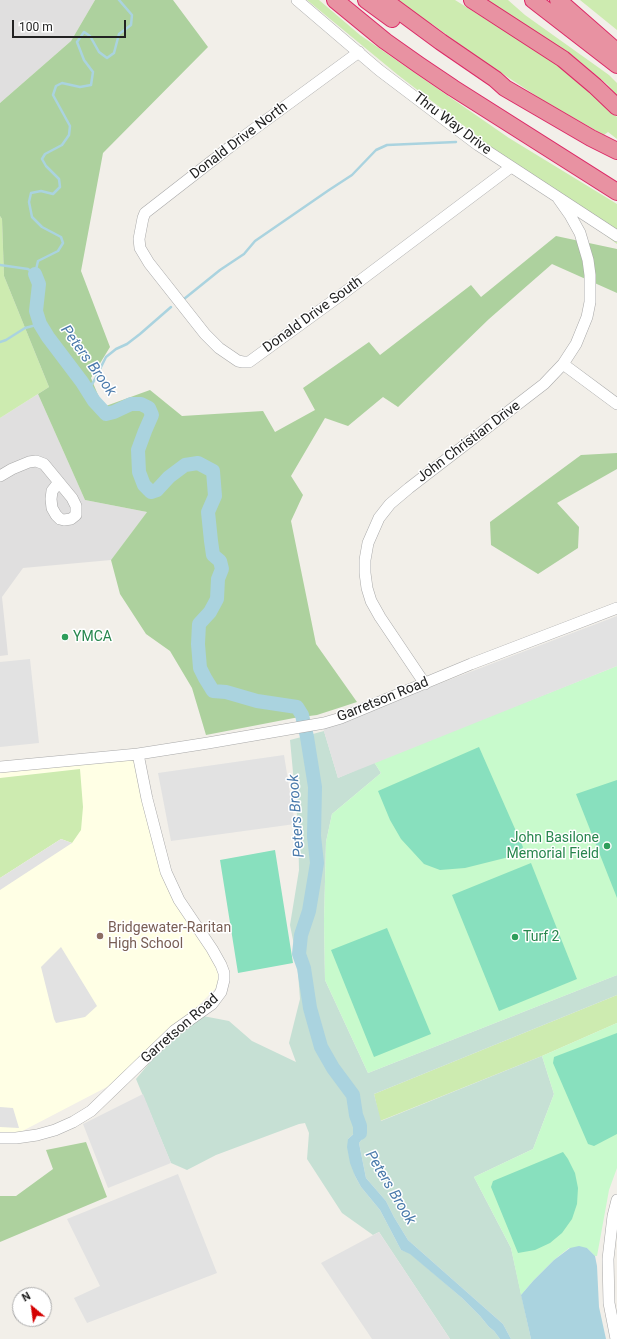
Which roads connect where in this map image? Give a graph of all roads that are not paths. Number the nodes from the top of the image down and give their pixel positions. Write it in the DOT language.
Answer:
graph roads {
  1 [pos="297,0"];
  2 [pos="335,0"];
  3 [pos="366,0"];
  4 [pos="384,0"];
  5 [pos="472,0"];
  6 [pos="533,0"];
  7 [pos="558,0"];
  8 [pos="359,52"];
  9 [pos="617,55"];
  10 [pos="617,64"];
  11 [pos="505,88"];
  12 [pos="617,107"];
  13 [pos="617,151"];
  14 [pos="511,167"];
  15 [pos="617,192"];
  16 [pos="558,198"];
  17 [pos="615,234"];
  18 [pos="139,242"];
  19 [pos="563,364"];
  20 [pos="617,404"];
  21 [pos="0,476"];
  22 [pos="59,482"];
  23 [pos="617,608"];
  24 [pos="425,684"];
  25 [pos="138,754"];
  26 [pos="0,768"];
  27 [pos="0,1138"];
  28 [pos="617,1200"];
  29 [pos="616,1339"];
  1 -- 8 [label="street, Thru Way Drive"];
  2 -- 15 [label="highway"];
  3 -- 11 [label="highway"];
  4 -- 11 [label="highway"];
  5 -- 12 [label="highway"];
  6 -- 10 [label="highway"];
  7 -- 9 [label="highway"];
  8 -- 14 [label="street, Thru Way Drive"];
  8 -- 18 [label="street, Donald Drive North"];
  11 -- 13 [label="highway"];
  14 -- 16 [label="street, Thru Way Drive"];
  14 -- 18 [label="street, Donald Drive South"];
  16 -- 17 [label="street, Thru Way Drive"];
  16 -- 19 [label="street, John Christian Drive"];
  19 -- 20 [label="street"];
  19 -- 24 [label="street, John Christian Drive"];
  21 -- 22 [label="street"];
  23 -- 24 [label="street, Garretson Road"];
  24 -- 25 [label="street, Garretson Road"];
  25 -- 26 [label="street, Garretson Road"];
  25 -- 27 [label="street, Garretson Road"];
  28 -- 29 [label="street"];
}
